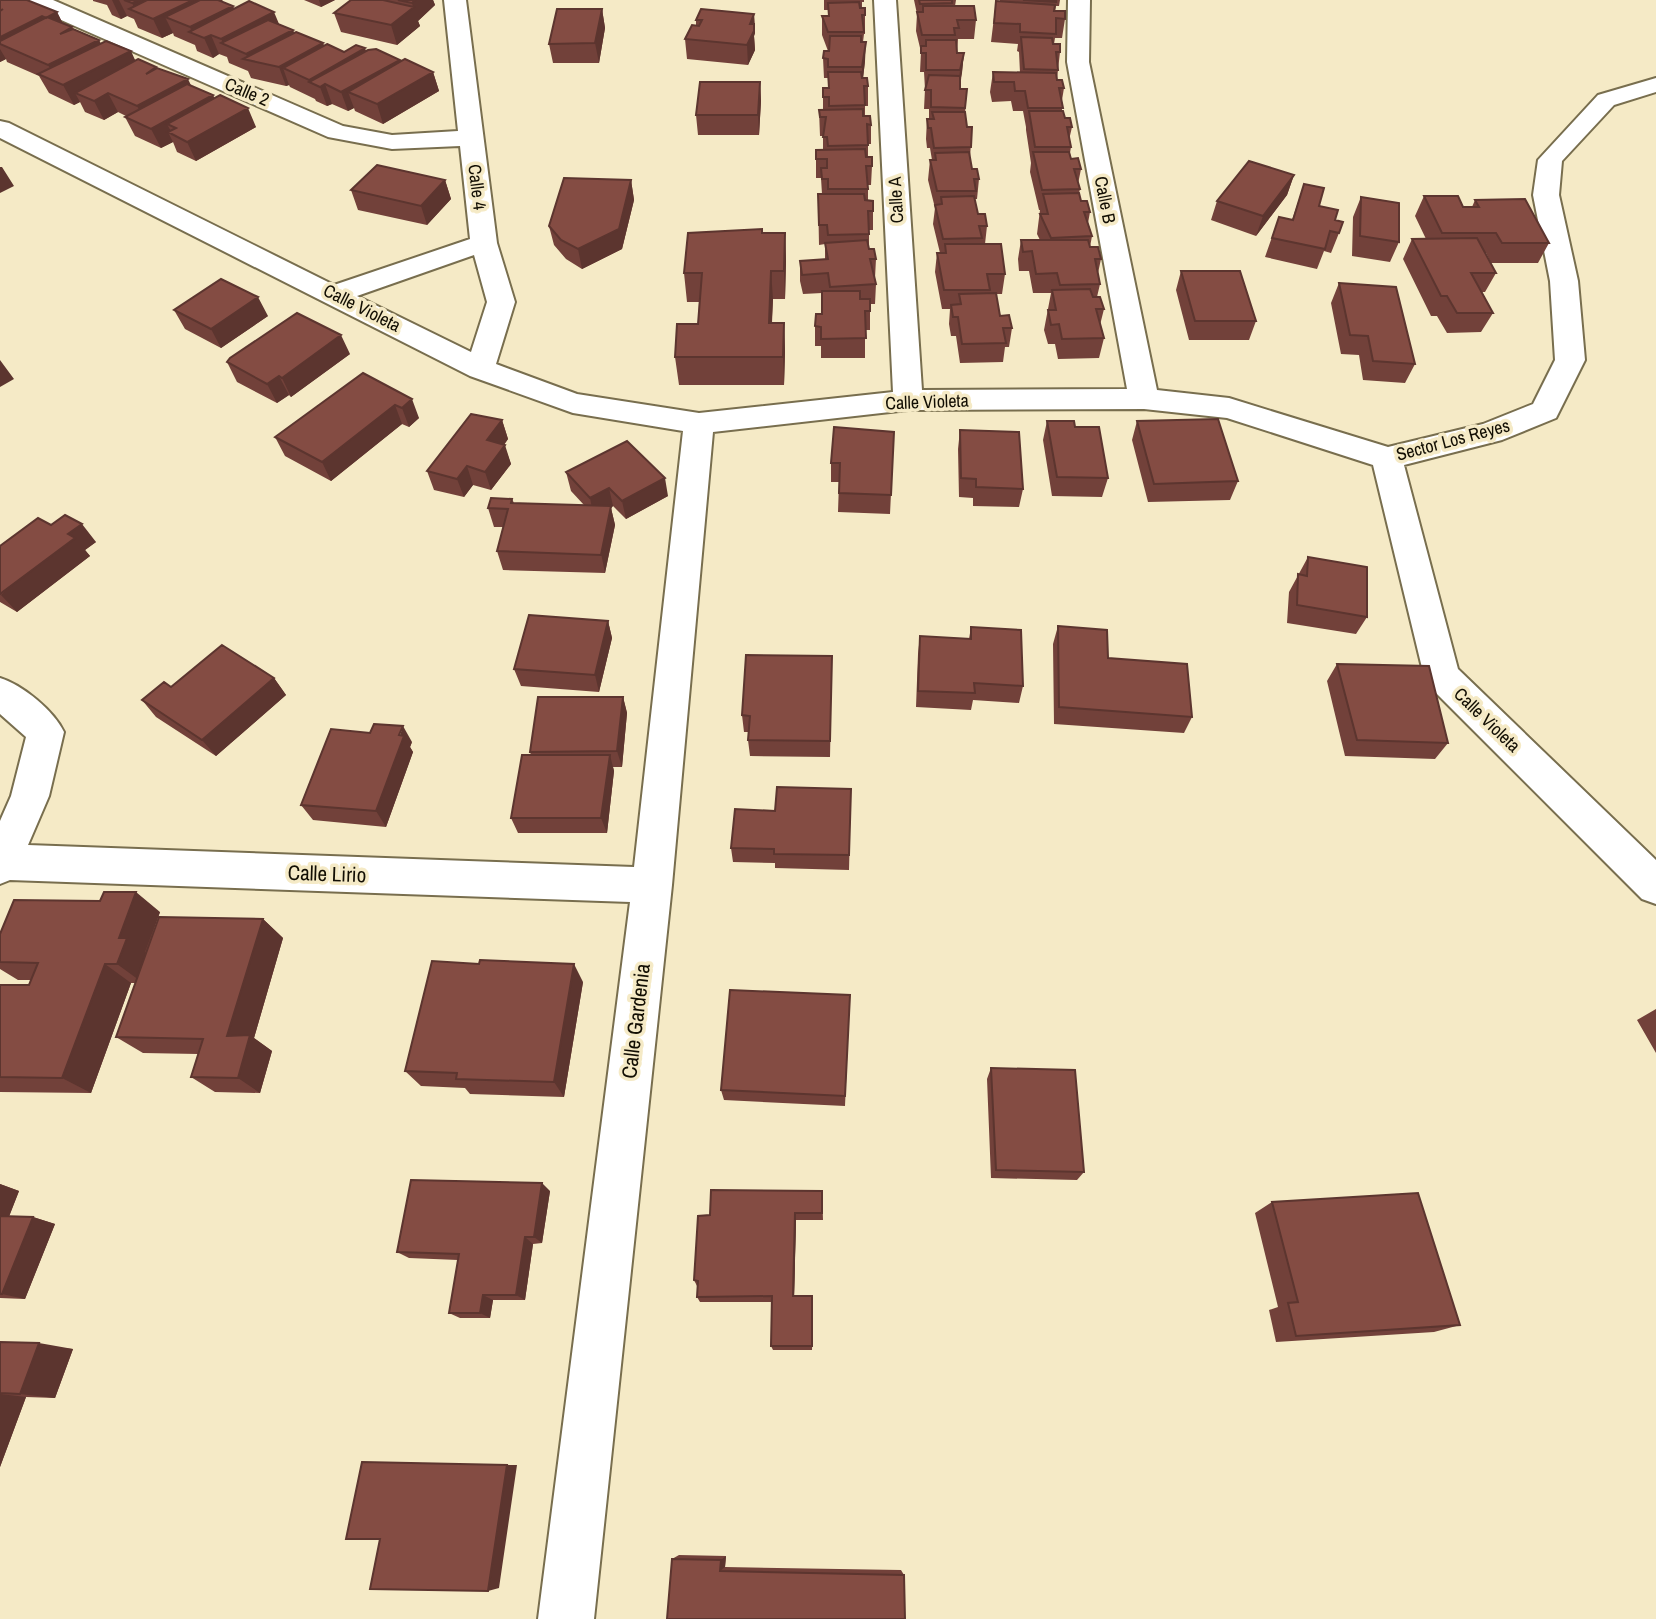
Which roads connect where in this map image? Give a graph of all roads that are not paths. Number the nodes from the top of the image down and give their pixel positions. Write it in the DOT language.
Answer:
graph roads {
  1 [pos="35,0"];
  2 [pos="456,0"];
  3 [pos="885,0"];
  4 [pos="1079,0"];
  5 [pos="1656,85"];
  6 [pos="0,128"];
  7 [pos="470,138"];
  8 [pos="484,243"];
  9 [pos="335,294"];
  10 [pos="480,369"];
  11 [pos="1144,399"];
  12 [pos="908,400"];
  13 [pos="699,423"];
  14 [pos="1387,458"];
  15 [pos="0,692"];
  16 [pos="1,864"];
  17 [pos="652,885"];
  18 [pos="1656,886"];
  19 [pos="566,1619"];
  1 -- 7 [label="street, Calle 2"];
  2 -- 7 [label="street, Calle 4"];
  3 -- 12 [label="street, Calle A"];
  4 -- 11 [label="street, Calle B"];
  5 -- 14 [label="street, Sector Los Reyes"];
  6 -- 9 [label="street, Calle Violeta"];
  7 -- 8 [label="street, Calle 4"];
  8 -- 9 [label="street"];
  8 -- 10 [label="street, Calle 4"];
  9 -- 10 [label="street, Calle Violeta"];
  10 -- 13 [label="street, Calle Violeta"];
  11 -- 12 [label="street, Calle Violeta"];
  11 -- 14 [label="street, Calle Violeta"];
  12 -- 13 [label="street, Calle Violeta"];
  13 -- 17 [label="street, Calle Gardenia"];
  14 -- 18 [label="street, Calle Violeta"];
  15 -- 16 [label="street"];
  16 -- 17 [label="street, Calle Lirio"];
  17 -- 19 [label="street, Calle Gardenia"];
}
